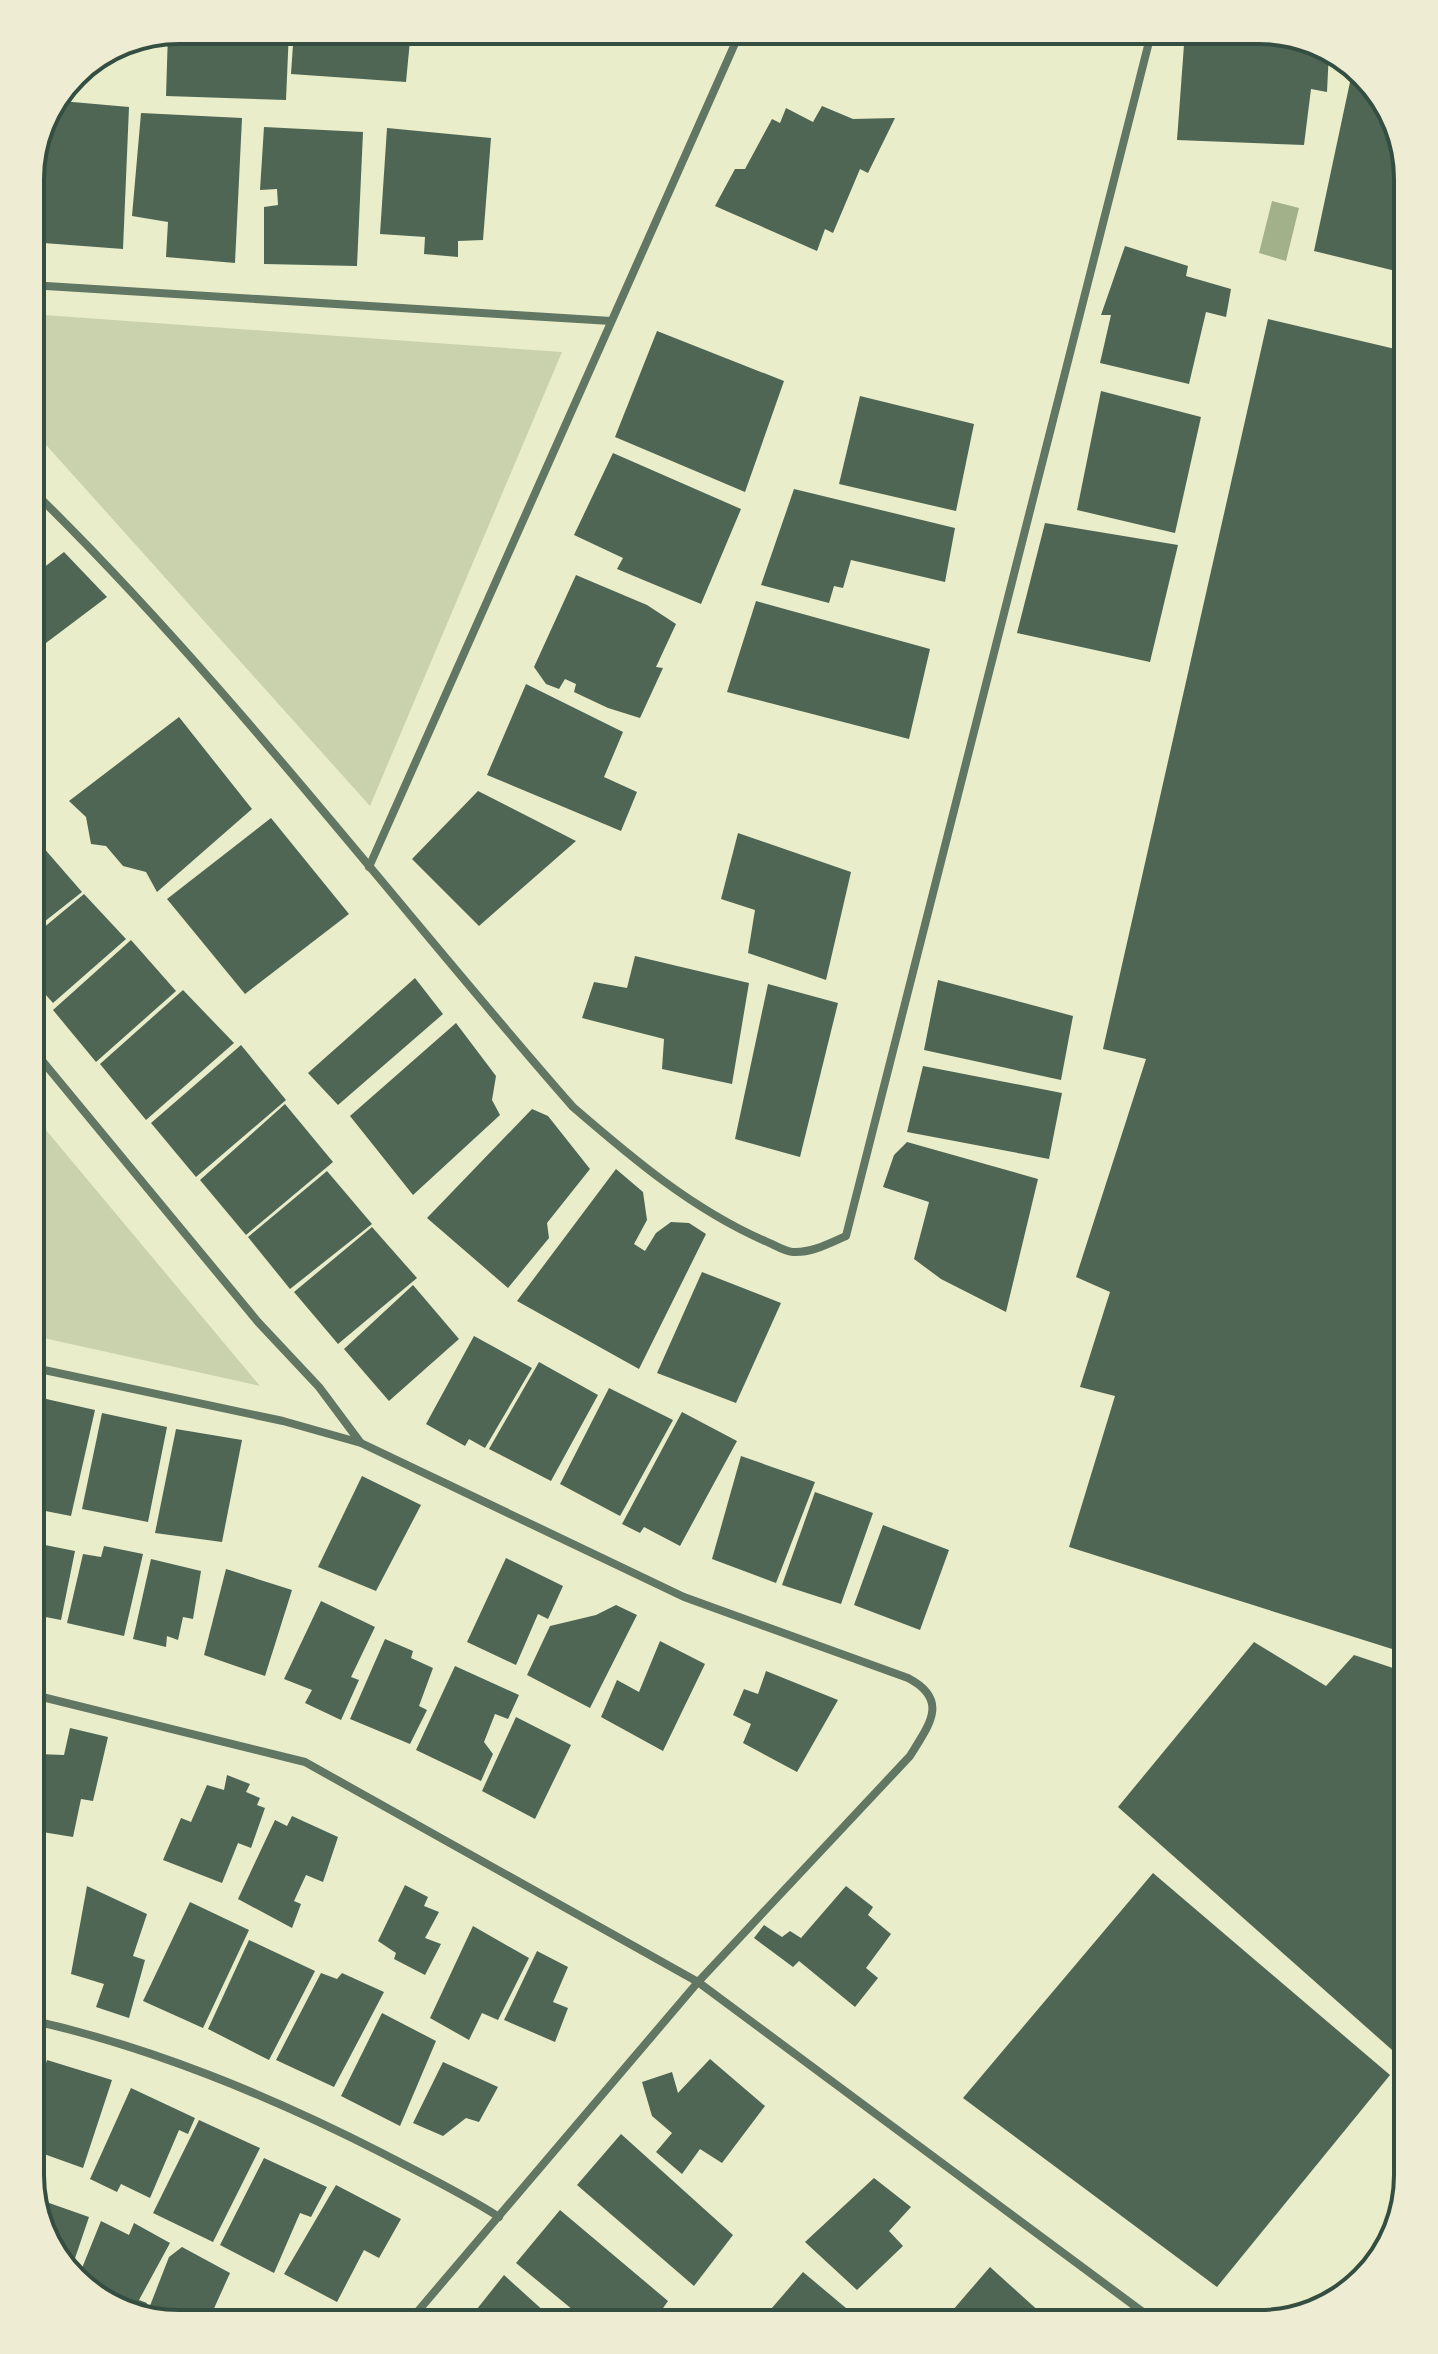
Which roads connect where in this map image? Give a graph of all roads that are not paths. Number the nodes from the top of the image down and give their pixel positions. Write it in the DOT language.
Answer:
graph roads {
  1 [pos="735,44"];
  2 [pos="1148,44"];
  3 [pos="44,286"];
  4 [pos="611,321"];
  5 [pos="44,502"];
  6 [pos="369,867"];
  7 [pos="44,1063"];
  8 [pos="44,1370"];
  9 [pos="361,1443"];
  10 [pos="44,1697"];
  11 [pos="698,1982"];
  12 [pos="44,2024"];
  13 [pos="499,2217"];
  14 [pos="419,2310"];
  15 [pos="1140,2310"];
  1 -- 4 [label="street"];
  2 -- 6 [label="street"];
  3 -- 4 [label="street"];
  4 -- 6 [label="street"];
  5 -- 6 [label="street"];
  7 -- 9 [label="street"];
  8 -- 9 [label="street"];
  9 -- 11 [label="street"];
  10 -- 11 [label="street"];
  11 -- 13 [label="street"];
  11 -- 15 [label="street"];
  12 -- 13 [label="street"];
  13 -- 14 [label="street"];
}
